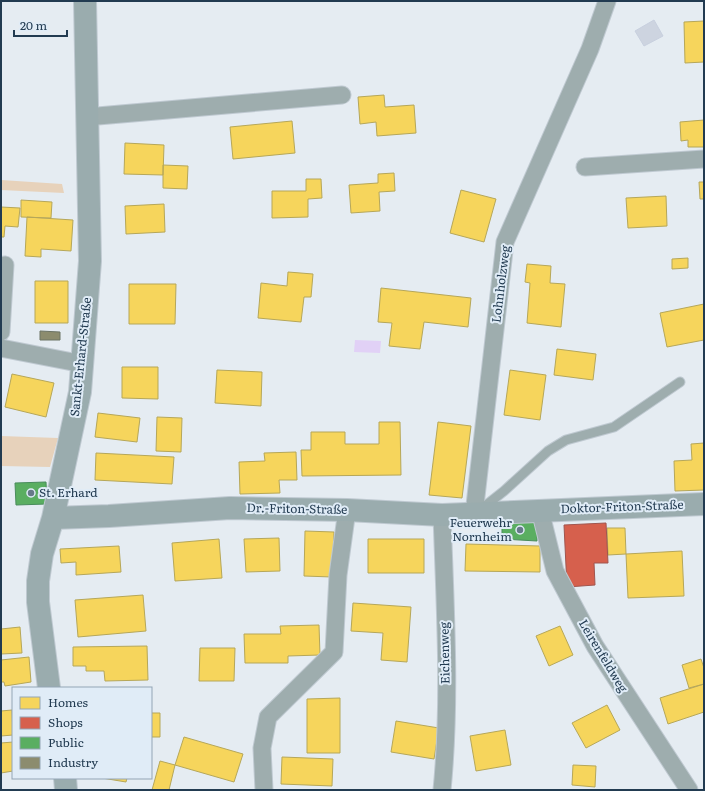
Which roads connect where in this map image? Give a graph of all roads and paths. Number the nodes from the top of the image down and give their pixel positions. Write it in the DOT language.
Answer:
graph roads {
  1 [pos="84,1"];
  2 [pos="607,1"];
  3 [pos="342,95"];
  4 [pos="86,117"];
  5 [pos="704,159"];
  6 [pos="585,167"];
  7 [pos="5,265"];
  8 [pos="1,332"];
  9 [pos="1,348"];
  10 [pos="83,364"];
  11 [pos="680,382"];
  12 [pos="704,504"];
  13 [pos="347,510"];
  14 [pos="540,510"];
  15 [pos="474,514"];
  16 [pos="442,515"];
  17 [pos="53,518"];
  18 [pos="49,687"];
  19 [pos="65,779"];
  20 [pos="66,790"];
  21 [pos="264,790"];
  22 [pos="442,790"];
  23 [pos="689,790"];
  1 -- 4 [label="street, Sankt-Erhard-Straße"];
  2 -- 15 [label="street, Lohnholzweg"];
  3 -- 4 [label="street"];
  4 -- 10 [label="street, Sankt-Erhard-Straße"];
  5 -- 6 [label="street"];
  7 -- 8 [label="street"];
  9 -- 10 [label="street"];
  10 -- 17 [label="street, Sankt-Erhard-Straße"];
  11 -- 15 [label="lane"];
  12 -- 14 [label="street, Doktor-Friton-Straße"];
  13 -- 16 [label="street, Dr.-Friton-Straße"];
  13 -- 17 [label="street, Dr.-Friton-Straße"];
  13 -- 21 [label="street"];
  14 -- 15 [label="street, Dr.-Friton-Straße"];
  14 -- 23 [label="street, Leirenfeldweg"];
  15 -- 16 [label="street, Dr.-Friton-Straße"];
  16 -- 22 [label="street, Eichenweg"];
  17 -- 18 [label="street, Sankt-Erhard-Straße"];
  19 -- 20 [label="street"];
}
